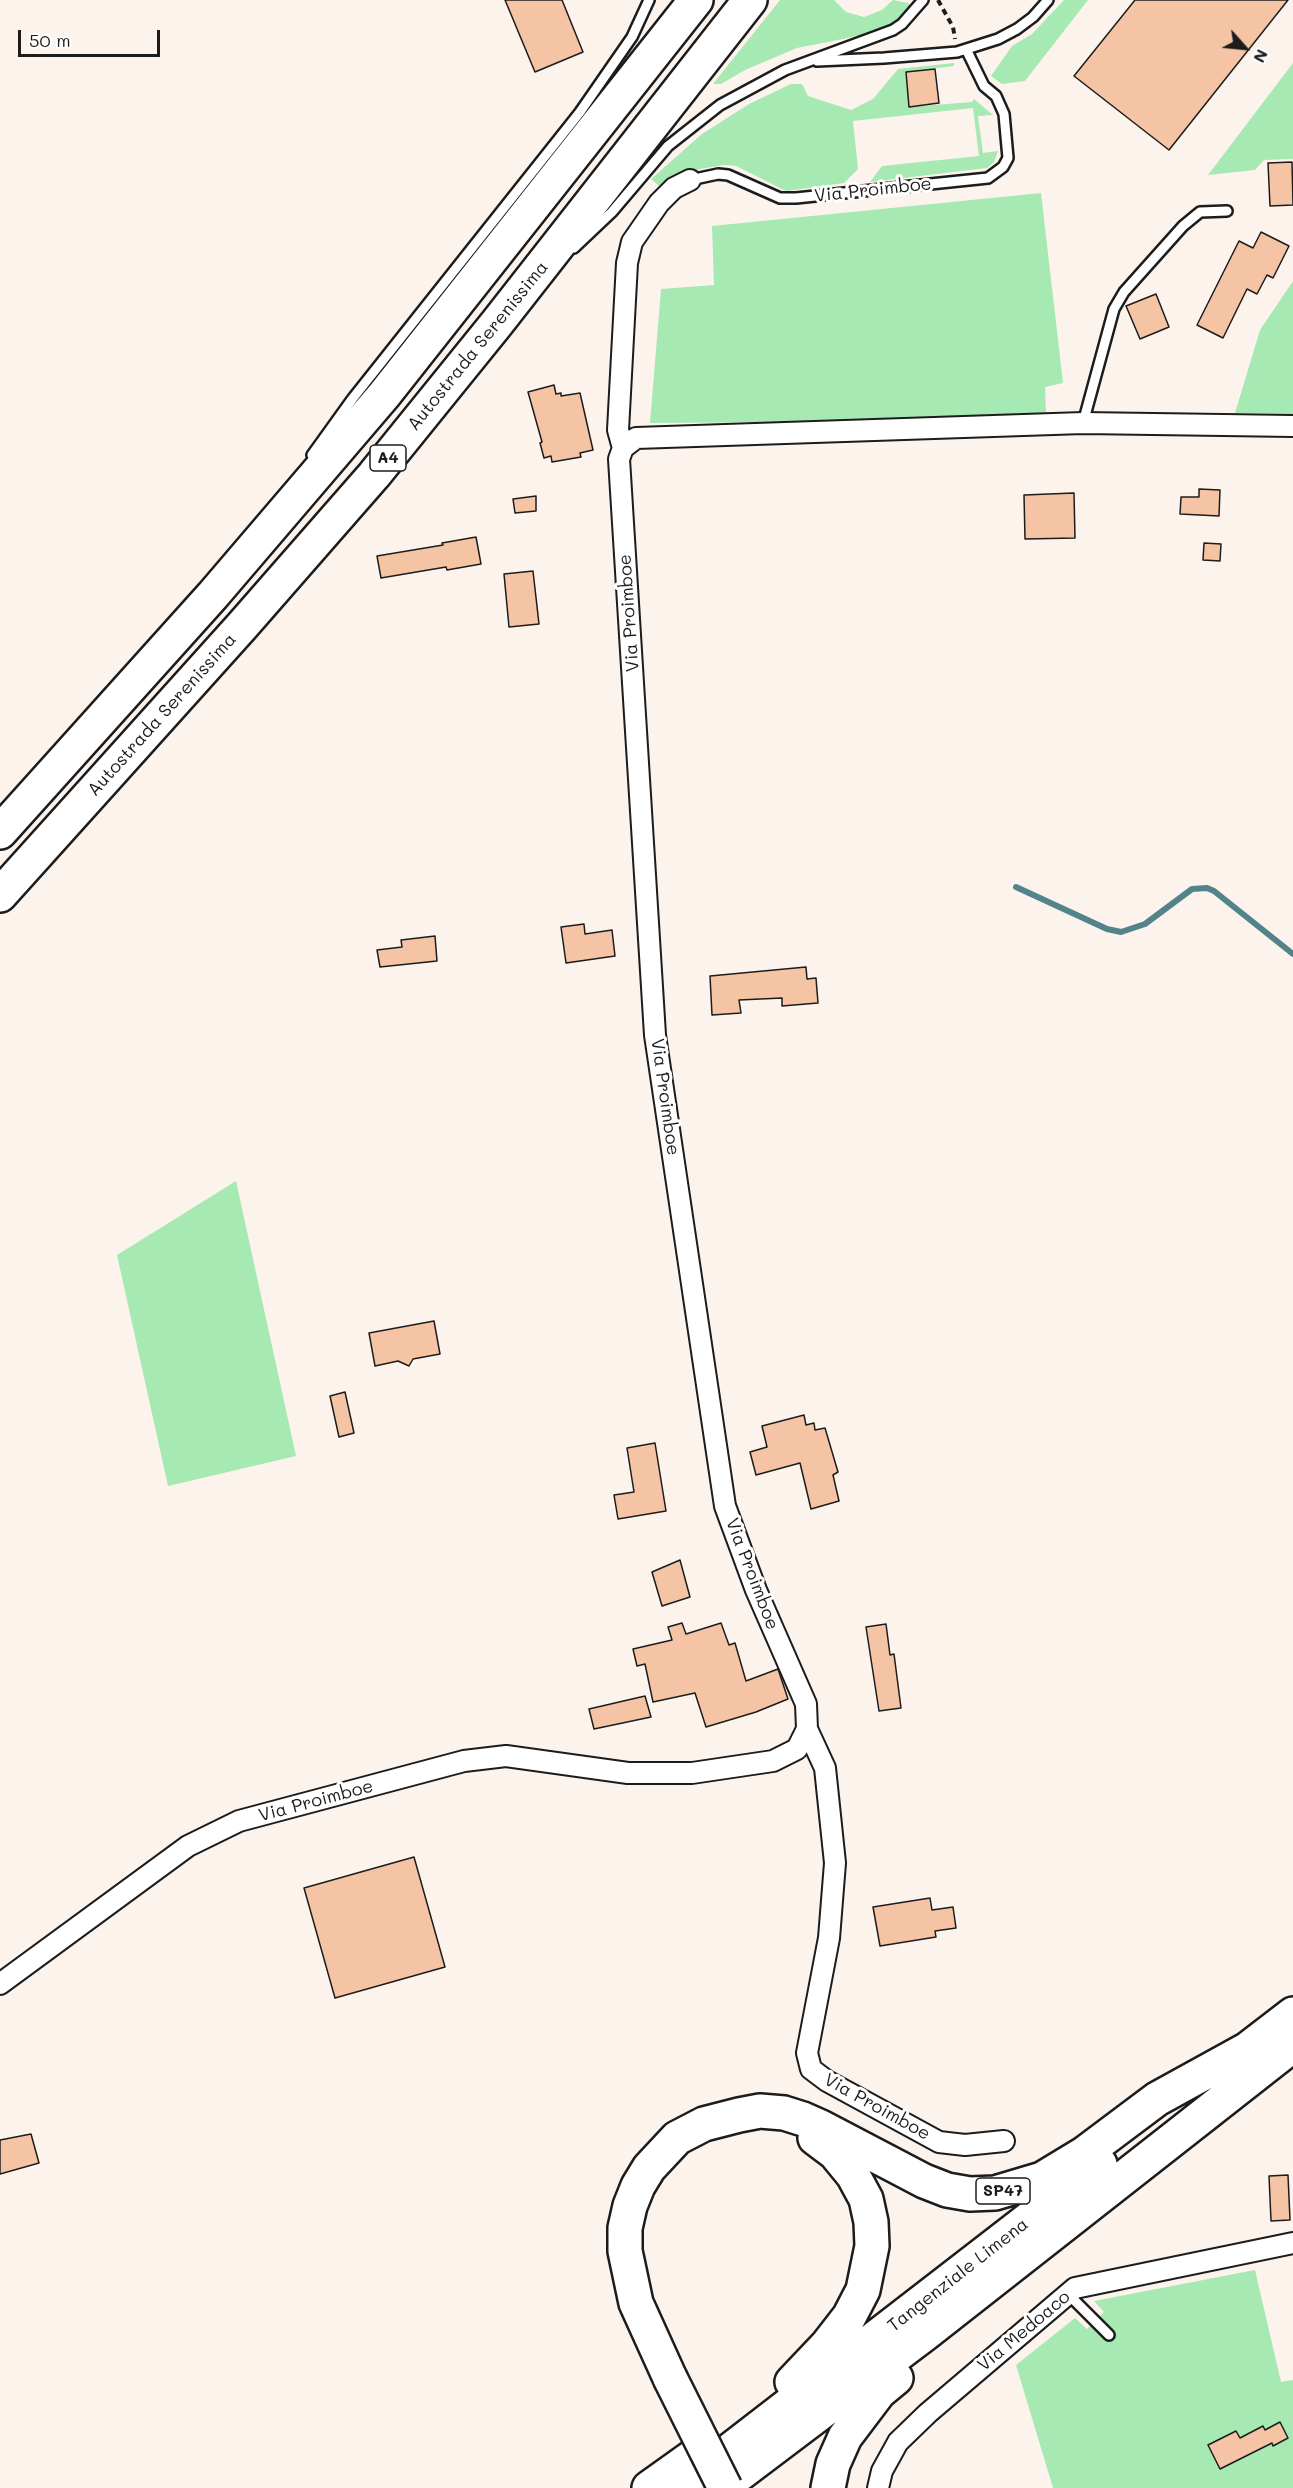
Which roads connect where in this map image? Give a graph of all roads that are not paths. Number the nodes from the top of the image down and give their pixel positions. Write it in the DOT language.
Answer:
graph roads {
  1 [pos="649,0"];
  2 [pos="696,0"];
  3 [pos="750,0"];
  4 [pos="923,0"];
  5 [pos="1048,0"];
  6 [pos="966,49"];
  7 [pos="809,61"];
  8 [pos="690,180"];
  9 [pos="1227,211"];
  10 [pos="563,260"];
  11 [pos="555,267"];
  12 [pos="497,323"];
  13 [pos="1083,423"];
  14 [pos="1293,426"];
  15 [pos="623,448"];
  16 [pos="306,464"];
  17 [pos="279,501"];
  18 [pos="213,595"];
  19 [pos="0,832"];
  20 [pos="0,895"];
  21 [pos="807,1729"];
  22 [pos="0,1984"];
  23 [pos="1293,2014"];
  24 [pos="1293,2045"];
  25 [pos="1246,2050"];
  26 [pos="739,2115"];
  27 [pos="1004,2141"];
  28 [pos="1082,2211"];
  29 [pos="1293,2243"];
  30 [pos="1068,2293"];
  31 [pos="1108,2335"];
  32 [pos="649,2488"];
  33 [pos="676,2488"];
  34 [pos="723,2488"];
  35 [pos="828,2488"];
  36 [pos="878,2488"];
  1 -- 16 [label="lane"];
  2 -- 18 [label="highway, A4"];
  3 -- 12 [label="highway, Autostrada Serenissima / A4"];
  4 -- 7 [label="lane"];
  5 -- 6 [label="lane"];
  6 -- 7 [label="lane"];
  6 -- 8 [label="lane, Via Proimboe"];
  7 -- 10 [label="lane"];
  8 -- 15 [label="street, Via Proimboe"];
  9 -- 13 [label="lane"];
  11 -- 12 [label="lane"];
  12 -- 20 [label="highway, Autostrada Serenissima / A4"];
  13 -- 14 [label="street"];
  13 -- 15 [label="street"];
  15 -- 21 [label="street, Via Proimboe"];
  17 -- 18 [label="lane"];
  18 -- 19 [label="highway, A4"];
  21 -- 22 [label="street, Via Proimboe"];
  21 -- 27 [label="street, Via Proimboe"];
  23 -- 25 [label="highway, Tangenziale Limena"];
  24 -- 28 [label="highway, Tangenziale Limena"];
  25 -- 26 [label="highway, SP47"];
  25 -- 33 [label="highway, Tangenziale Limena"];
  26 -- 32 [label="highway, SP47"];
  26 -- 34 [label="highway, SP47, bridge"];
  28 -- 34 [label="highway, Tangenziale Limena"];
  28 -- 35 [label="highway"];
  29 -- 30 [label="street, Via Medoaco"];
  30 -- 31 [label="lane"];
  30 -- 36 [label="street, Via Medoaco"];
}
